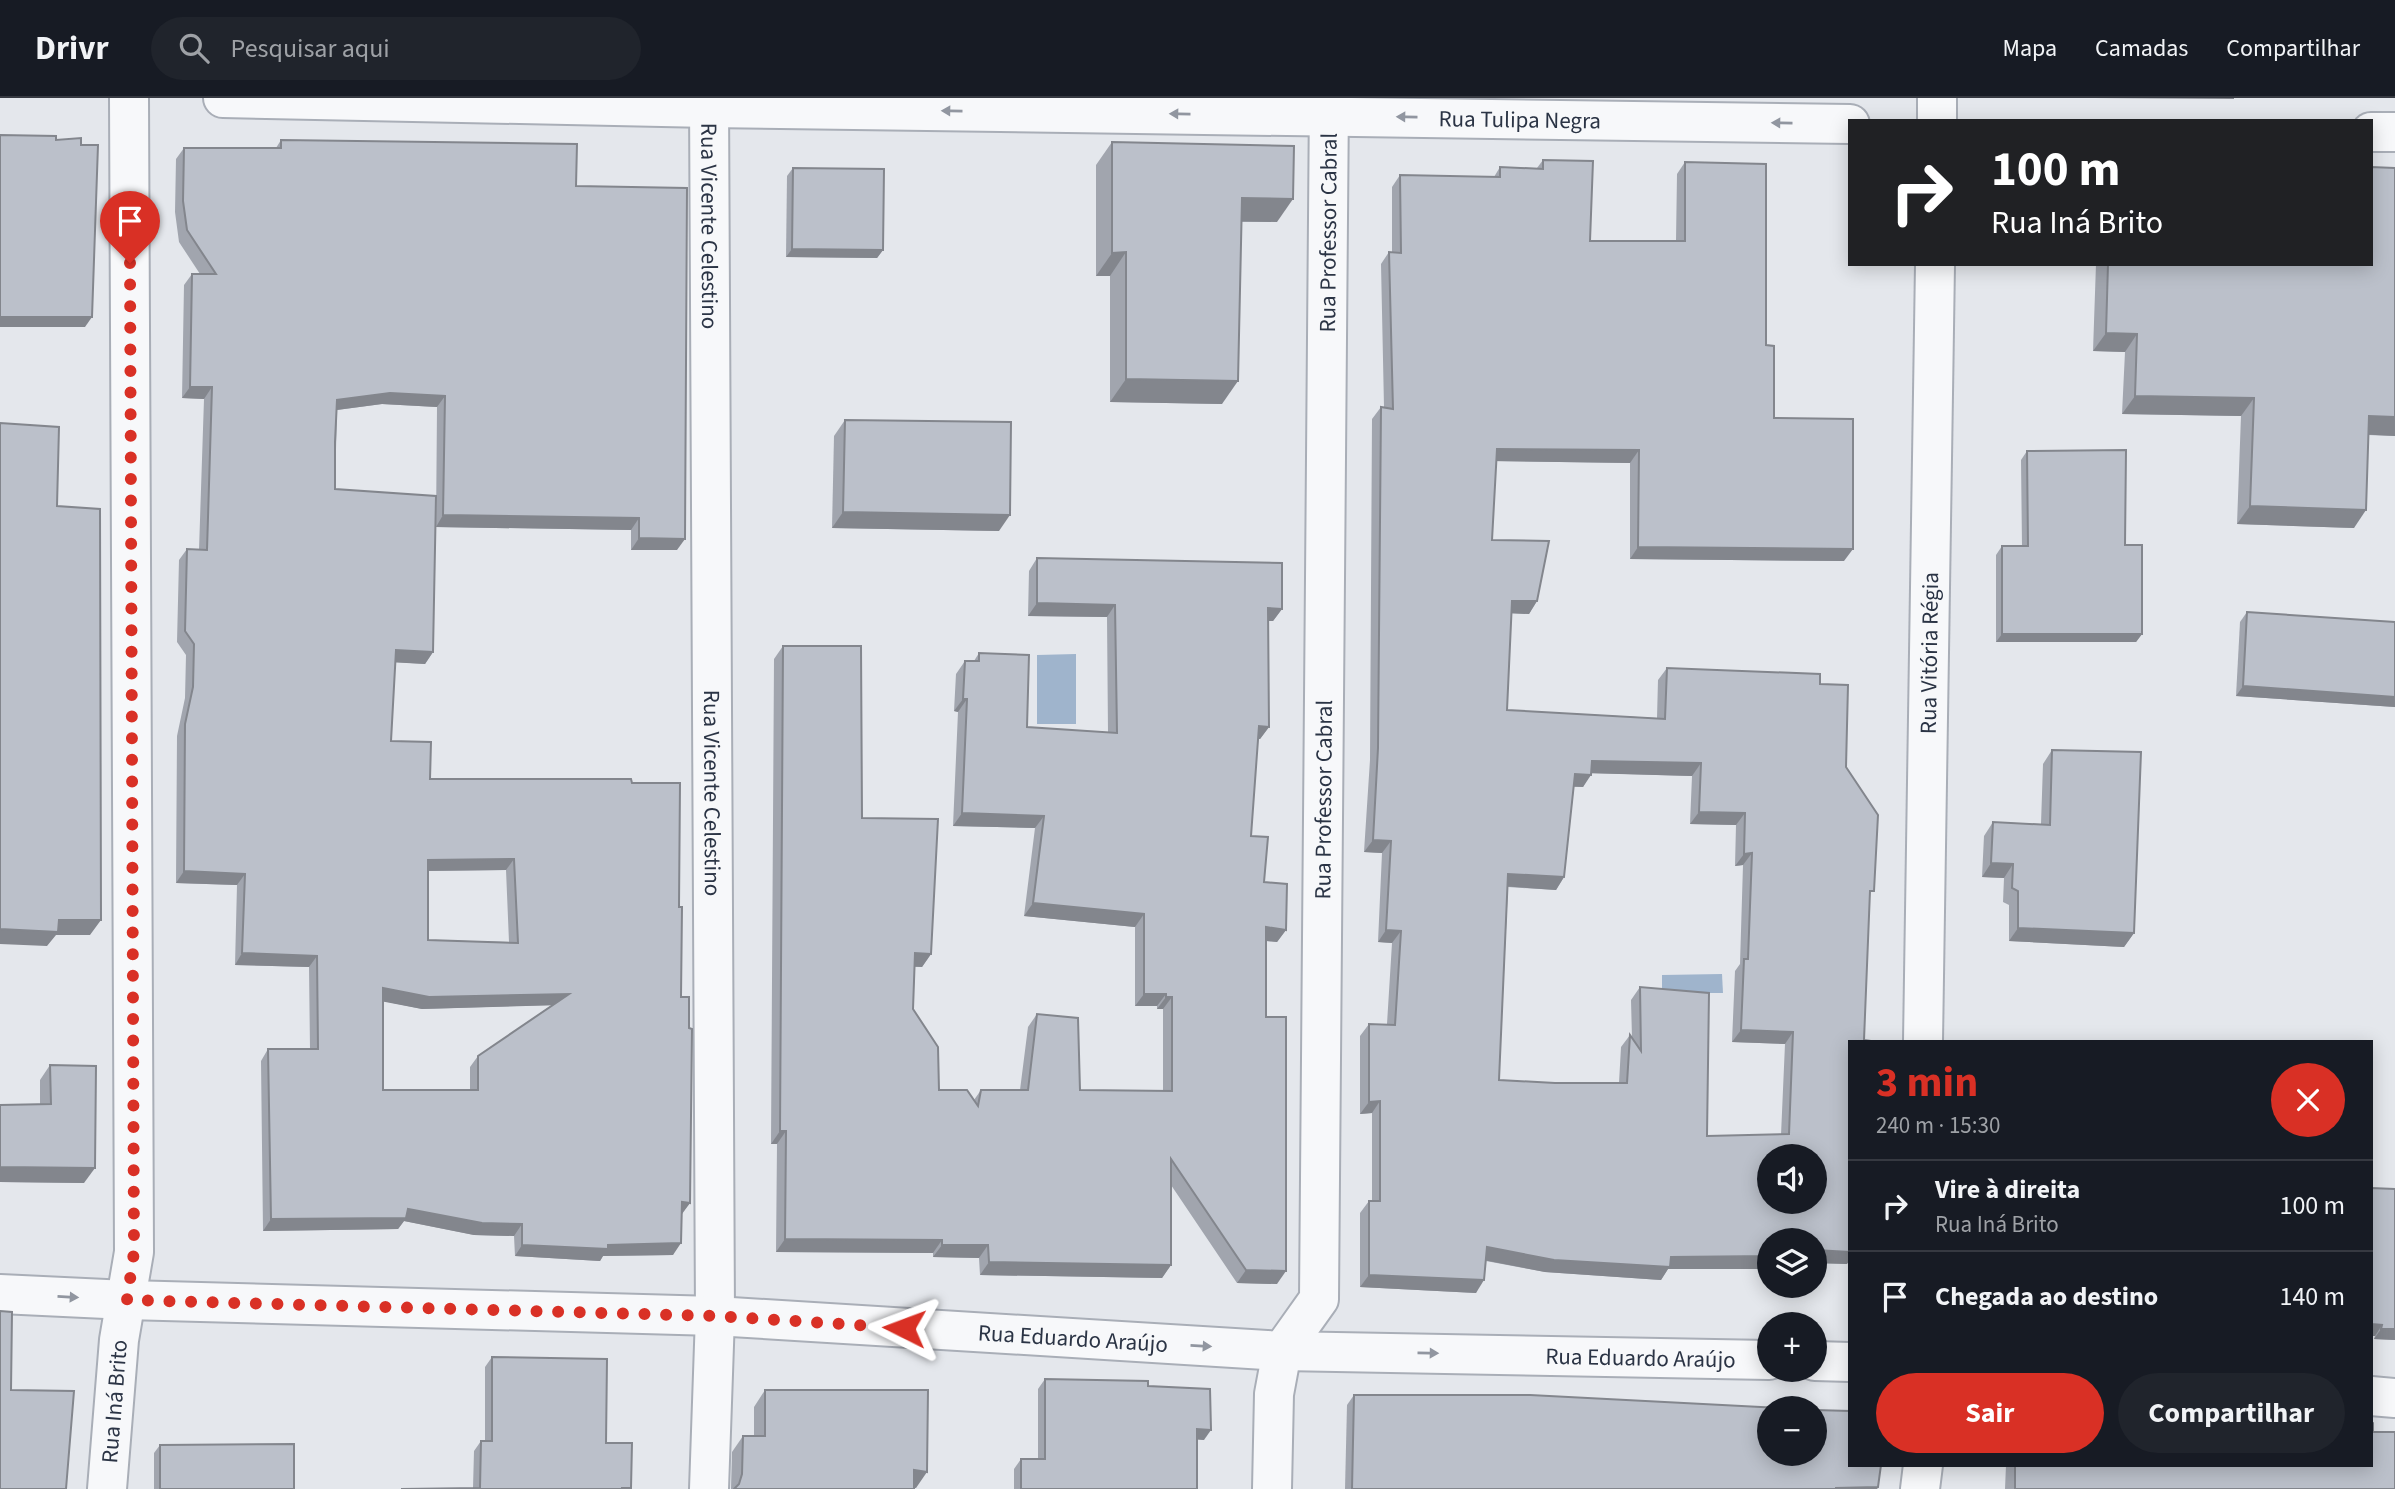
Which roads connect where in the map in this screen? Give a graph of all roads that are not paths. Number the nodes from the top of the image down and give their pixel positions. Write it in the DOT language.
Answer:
graph roads {
  1 [pos="129,98"];
  2 [pos="222,98"];
  3 [pos="1937,98"];
  4 [pos="709,103"];
  5 [pos="1329,107"];
  6 [pos="1937,119"];
  7 [pos="1848,124"];
  8 [pos="2373,132"];
  9 [pos="2395,132"];
  10 [pos="1935,266"];
  11 [pos="1923,1040"];
  12 [pos="0,1294"];
  13 [pos="127,1300"];
  14 [pos="715,1316"];
  15 [pos="1282,1350"];
  16 [pos="1757,1360"];
  17 [pos="1827,1361"];
  18 [pos="1848,1362"];
  19 [pos="2373,1396"];
  20 [pos="2395,1398"];
  21 [pos="1923,1467"];
  22 [pos="107,1489"];
  23 [pos="709,1489"];
  24 [pos="1272,1489"];
  25 [pos="1920,1489"];
  1 -- 13 [label="street, Rua Iná Brito"];
  2 -- 4 [label="street, Rua Tulipa Negra"];
  3 -- 6 [label="street"];
  5 -- 4 [label="street, Rua Tulipa Negra, one-way"];
  4 -- 14 [label="street, Rua Vicente Celestino"];
  7 -- 5 [label="street, Rua Tulipa Negra, one-way"];
  5 -- 15 [label="street, Rua Professor Cabral"];
  8 -- 9 [label="street"];
  10 -- 11 [label="street, Rua Vitória Régia"];
  12 -- 13 [label="street, Rua Eduardo Araújo, one-way"];
  13 -- 14 [label="street, Rua Eduardo Araújo"];
  13 -- 22 [label="street, Rua Iná Brito"];
  14 -- 15 [label="street, Rua Eduardo Araújo, one-way"];
  14 -- 23 [label="street, Rua Vicente Celestino"];
  15 -- 16 [label="street, Rua Eduardo Araújo, one-way"];
  15 -- 24 [label="street, Rua Professor Cabral"];
  17 -- 18 [label="street"];
  19 -- 20 [label="street"];
  21 -- 25 [label="street"];
}
